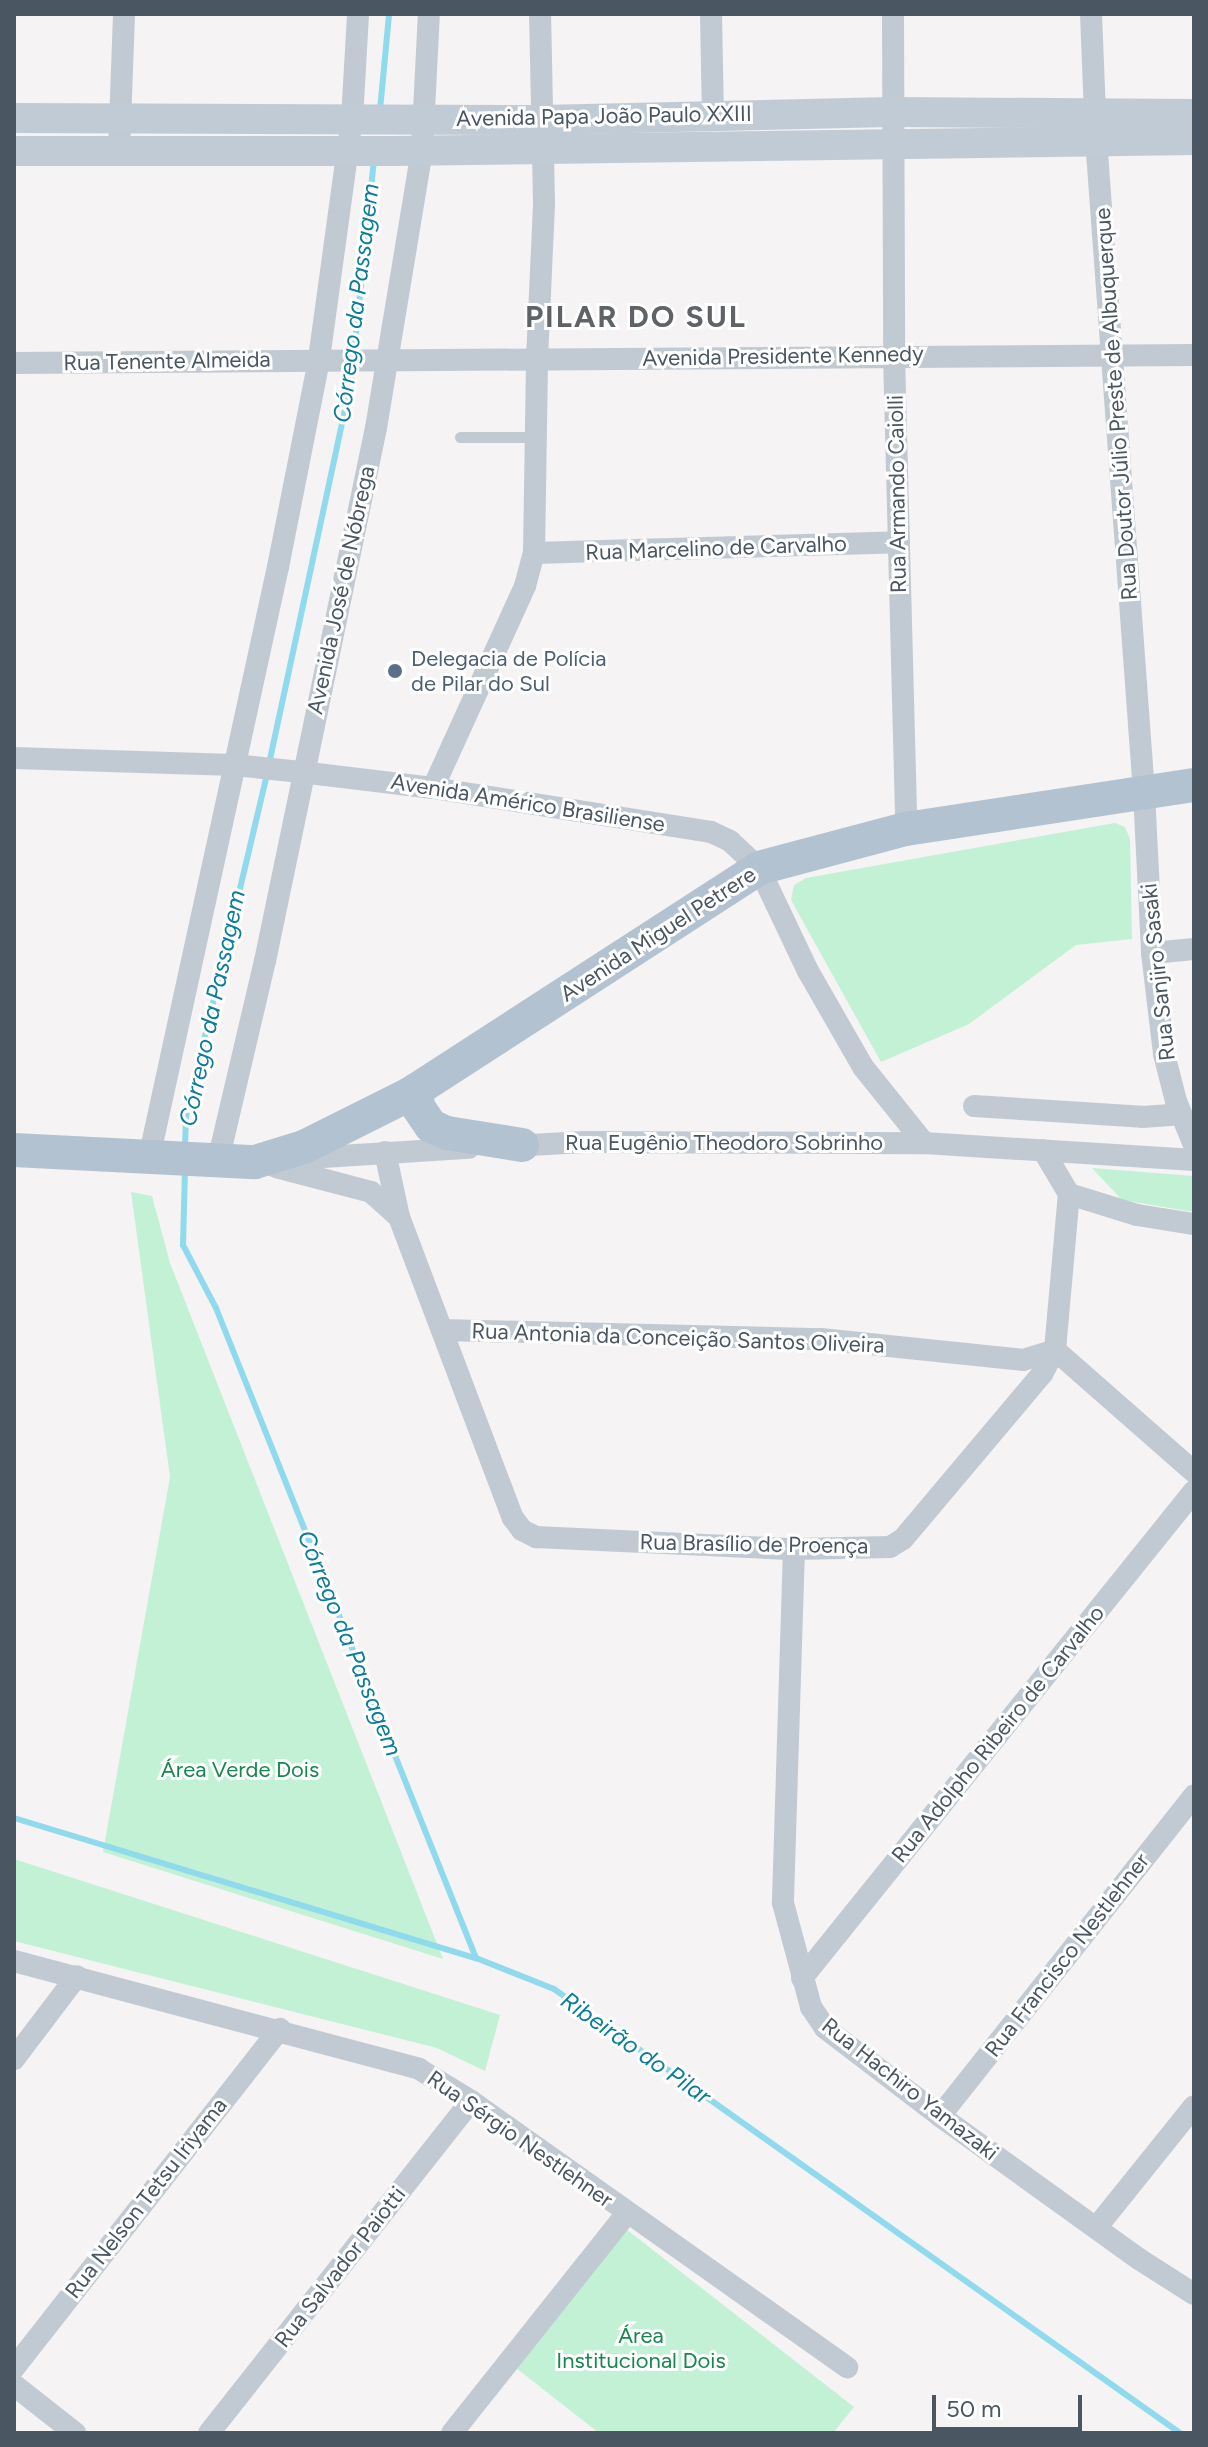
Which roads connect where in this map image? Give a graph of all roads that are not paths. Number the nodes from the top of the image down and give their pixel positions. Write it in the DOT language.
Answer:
graph roads {
  1 [pos="124,14"];
  2 [pos="358,14"];
  3 [pos="429,14"];
  4 [pos="540,14"];
  5 [pos="711,14"];
  6 [pos="893,14"];
  7 [pos="1091,14"];
  8 [pos="891,112"];
  9 [pos="713,114"];
  10 [pos="1194,114"];
  11 [pos="14,118"];
  12 [pos="360,119"];
  13 [pos="412,120"];
  14 [pos="120,121"];
  15 [pos="1096,125"];
  16 [pos="541,134"];
  17 [pos="1194,140"];
  18 [pos="892,144"];
  19 [pos="354,150"];
  20 [pos="14,151"];
  21 [pos="119,151"];
  22 [pos="407,151"];
  23 [pos="1112,354"];
  24 [pos="894,355"];
  25 [pos="1194,355"];
  26 [pos="326,359"];
  27 [pos="379,359"];
  28 [pos="537,359"];
  29 [pos="14,363"];
  30 [pos="460,437"];
  31 [pos="536,437"];
  32 [pos="899,542"];
  33 [pos="534,553"];
  34 [pos="14,758"];
  35 [pos="242,766"];
  36 [pos="293,771"];
  37 [pos="1194,785"];
  38 [pos="433,788"];
  39 [pos="1144,793"];
  40 [pos="906,829"];
  41 [pos="759,868"];
  42 [pos="1194,949"];
  43 [pos="1152,953"];
  44 [pos="416,1090"];
  45 [pos="974,1106"];
  46 [pos="1181,1114"];
  47 [pos="924,1143"];
  48 [pos="522,1145"];
  49 [pos="1194,1145"];
  50 [pos="14,1150"];
  51 [pos="1043,1150"];
  52 [pos="385,1152"];
  53 [pos="157,1159"];
  54 [pos="211,1160"];
  55 [pos="1194,1160"];
  56 [pos="255,1162"];
  57 [pos="1069,1194"];
  58 [pos="399,1217"];
  59 [pos="1194,1224"];
  60 [pos="442,1330"];
  61 [pos="1055,1350"];
  62 [pos="1194,1472"];
  63 [pos="1194,1491"];
  64 [pos="794,1549"];
  65 [pos="1194,1795"];
  66 [pos="14,1961"];
  67 [pos="77,1976"];
  68 [pos="802,1978"];
  69 [pos="280,2029"];
  70 [pos="14,2059"];
  71 [pos="471,2101"];
  72 [pos="1194,2106"];
  73 [pos="940,2116"];
  74 [pos="627,2213"];
  75 [pos="1096,2228"];
  76 [pos="1194,2294"];
  77 [pos="847,2367"];
  78 [pos="14,2368"];
  79 [pos="14,2385"];
  80 [pos="75,2433"];
  81 [pos="209,2433"];
  82 [pos="452,2433"];
  1 -- 14 [label="street"];
  2 -- 12 [label="street"];
  3 -- 13 [label="street, Avenida José de Nóbrega"];
  4 -- 16 [label="street"];
  5 -- 9 [label="street"];
  6 -- 8 [label="street, Rua Armando Caiolli"];
  7 -- 15 [label="street, Rua Doutor Júlio Preste de Albuquerque"];
  8 -- 9 [label="main road, Avenida Papa João Paulo XXIII"];
  8 -- 15 [label="main road, Avenida Papa João Paulo XXIII"];
  8 -- 18 [label="street, Rua Armando Caiolli"];
  9 -- 16 [label="main road, Avenida Papa João Paulo XXIII"];
  10 -- 15 [label="main road, Avenida Papa João Paulo XXIII"];
  11 -- 14 [label="main road, Avenida Papa João Paulo XXIII"];
  12 -- 13 [label="main road, Avenida Papa João Paulo XXIII"];
  12 -- 14 [label="main road, Avenida Papa João Paulo XXIII"];
  12 -- 19 [label="street"];
  13 -- 16 [label="main road, Avenida Papa João Paulo XXIII"];
  13 -- 22 [label="street, Avenida José de Nóbrega"];
  14 -- 21 [label="street"];
  15 -- 17 [label="main road, Avenida Papa João Paulo XXIII"];
  15 -- 18 [label="main road, Avenida Papa João Paulo XXIII"];
  15 -- 23 [label="street, Rua Doutor Júlio Preste de Albuquerque"];
  16 -- 18 [label="main road, Avenida Papa João Paulo XXIII"];
  16 -- 22 [label="main road, Avenida Papa João Paulo XXIII"];
  16 -- 28 [label="street"];
  18 -- 24 [label="street, Rua Armando Caiolli"];
  19 -- 21 [label="main road, Avenida Papa João Paulo XXIII"];
  19 -- 22 [label="main road, Avenida Papa João Paulo XXIII"];
  19 -- 26 [label="street"];
  20 -- 21 [label="main road, Avenida Papa João Paulo XXIII"];
  22 -- 27 [label="street, Avenida José de Nóbrega"];
  23 -- 24 [label="street, Avenida Presidente Kennedy"];
  23 -- 25 [label="street, Avenida Presidente Kennedy"];
  23 -- 39 [label="street, Rua Doutor Júlio Preste de Albuquerque"];
  24 -- 28 [label="street, Avenida Presidente Kennedy"];
  24 -- 32 [label="street, Rua Armando Caiolli"];
  26 -- 27 [label="street, Rua Tenente Almeida"];
  26 -- 29 [label="street, Rua Tenente Almeida"];
  26 -- 35 [label="street"];
  27 -- 28 [label="street, Avenida Presidente Kennedy"];
  27 -- 36 [label="street, Avenida José de Nóbrega"];
  28 -- 31 [label="street"];
  30 -- 31 [label="lane"];
  31 -- 33 [label="street"];
  32 -- 33 [label="street, Rua Marcelino de Carvalho"];
  32 -- 40 [label="street, Rua Armando Caiolli"];
  33 -- 38 [label="street"];
  34 -- 35 [label="street"];
  35 -- 36 [label="street, Avenida Américo Brasiliense"];
  35 -- 53 [label="street"];
  36 -- 38 [label="street, Avenida Américo Brasiliense"];
  36 -- 54 [label="street, Avenida José de Nóbrega"];
  37 -- 39 [label="main road, Avenida Miguel Petrere"];
  38 -- 41 [label="street, Avenida Américo Brasiliense"];
  39 -- 40 [label="main road, Avenida Miguel Petrere"];
  39 -- 43 [label="street, Rua Sanjiro Sasaki"];
  40 -- 41 [label="main road, Avenida Miguel Petrere"];
  41 -- 44 [label="main road, Avenida Miguel Petrere"];
  41 -- 47 [label="street"];
  42 -- 43 [label="street"];
  43 -- 46 [label="street, Rua Sanjiro Sasaki"];
  44 -- 48 [label="main road"];
  44 -- 56 [label="main road, Avenida Miguel Petrere"];
  45 -- 46 [label="street"];
  46 -- 49 [label="street, Rua Sanjiro Sasaki"];
  47 -- 48 [label="street, Rua Eugênio Theodoro Sobrinho"];
  47 -- 51 [label="street, Rua Eugênio Theodoro Sobrinho"];
  48 -- 52 [label="street, Rua Eugênio Theodoro Sobrinho"];
  50 -- 53 [label="main road, Avenida Miguel Petrere"];
  51 -- 55 [label="street, Rua Eugênio Theodoro Sobrinho"];
  51 -- 57 [label="street"];
  52 -- 56 [label="street, Rua Eugênio Theodoro Sobrinho"];
  52 -- 58 [label="street"];
  53 -- 54 [label="main road, Avenida Miguel Petrere"];
  54 -- 56 [label="main road, Avenida Miguel Petrere"];
  56 -- 58 [label="street"];
  57 -- 59 [label="street"];
  57 -- 61 [label="street, Rua Brasílio de Proença"];
  58 -- 60 [label="street"];
  60 -- 61 [label="street, Rua Antonia da Conceição Santos Oliveira"];
  60 -- 64 [label="street, Rua Brasílio de Proença"];
  61 -- 62 [label="street"];
  61 -- 64 [label="street, Rua Brasílio de Proença"];
  63 -- 68 [label="street, Rua Adolpho Ribeiro de Carvalho"];
  64 -- 68 [label="street, Rua Hachiro Yamazaki"];
  65 -- 73 [label="street, Rua Francisco Nestlehner"];
  66 -- 67 [label="street, Rua Sérgio Nestlehner"];
  67 -- 69 [label="street, Rua Sérgio Nestlehner"];
  67 -- 70 [label="street"];
  68 -- 73 [label="street, Rua Hachiro Yamazaki"];
  69 -- 71 [label="street, Rua Sérgio Nestlehner"];
  69 -- 78 [label="street, Rua Nelson Tetsu Iriyama"];
  71 -- 74 [label="street, Rua Sérgio Nestlehner"];
  71 -- 81 [label="street, Rua Salvador Paiotti"];
  72 -- 75 [label="street"];
  73 -- 75 [label="street, Rua Hachiro Yamazaki"];
  74 -- 77 [label="street, Rua Sérgio Nestlehner"];
  74 -- 82 [label="street"];
  75 -- 76 [label="street, Rua Hachiro Yamazaki"];
  79 -- 80 [label="street"];
}
